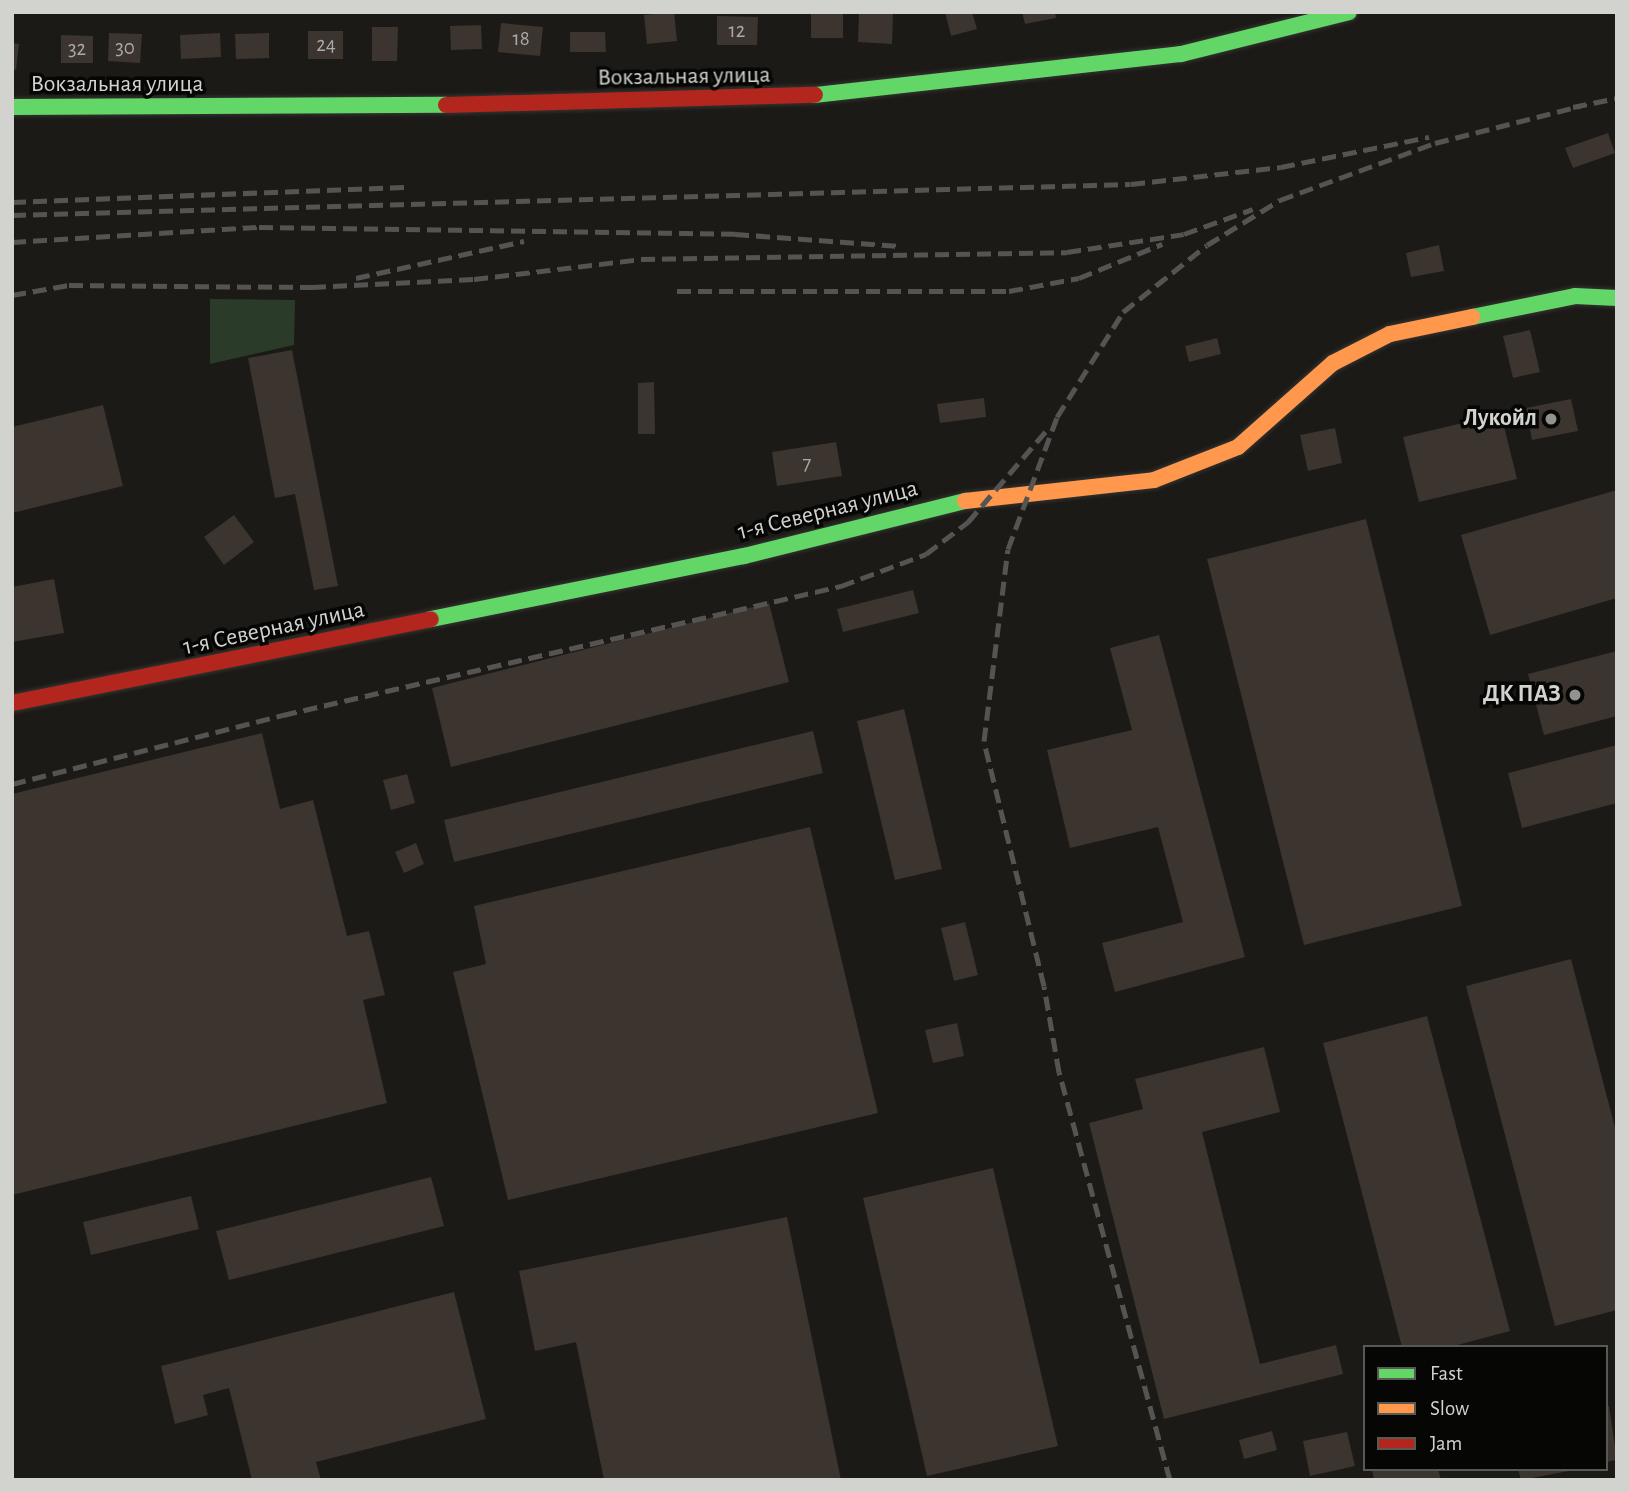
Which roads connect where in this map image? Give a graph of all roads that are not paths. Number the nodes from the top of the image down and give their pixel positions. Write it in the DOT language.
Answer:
graph roads {
  1 [pos="1349,12"];
  2 [pos="12,107"];
  3 [pos="1617,298"];
  4 [pos="12,703"];
  1 -- 2 [label="street, Вокзальная улица"];
  3 -- 4 [label="street, 1-я Северная улица"];
}
